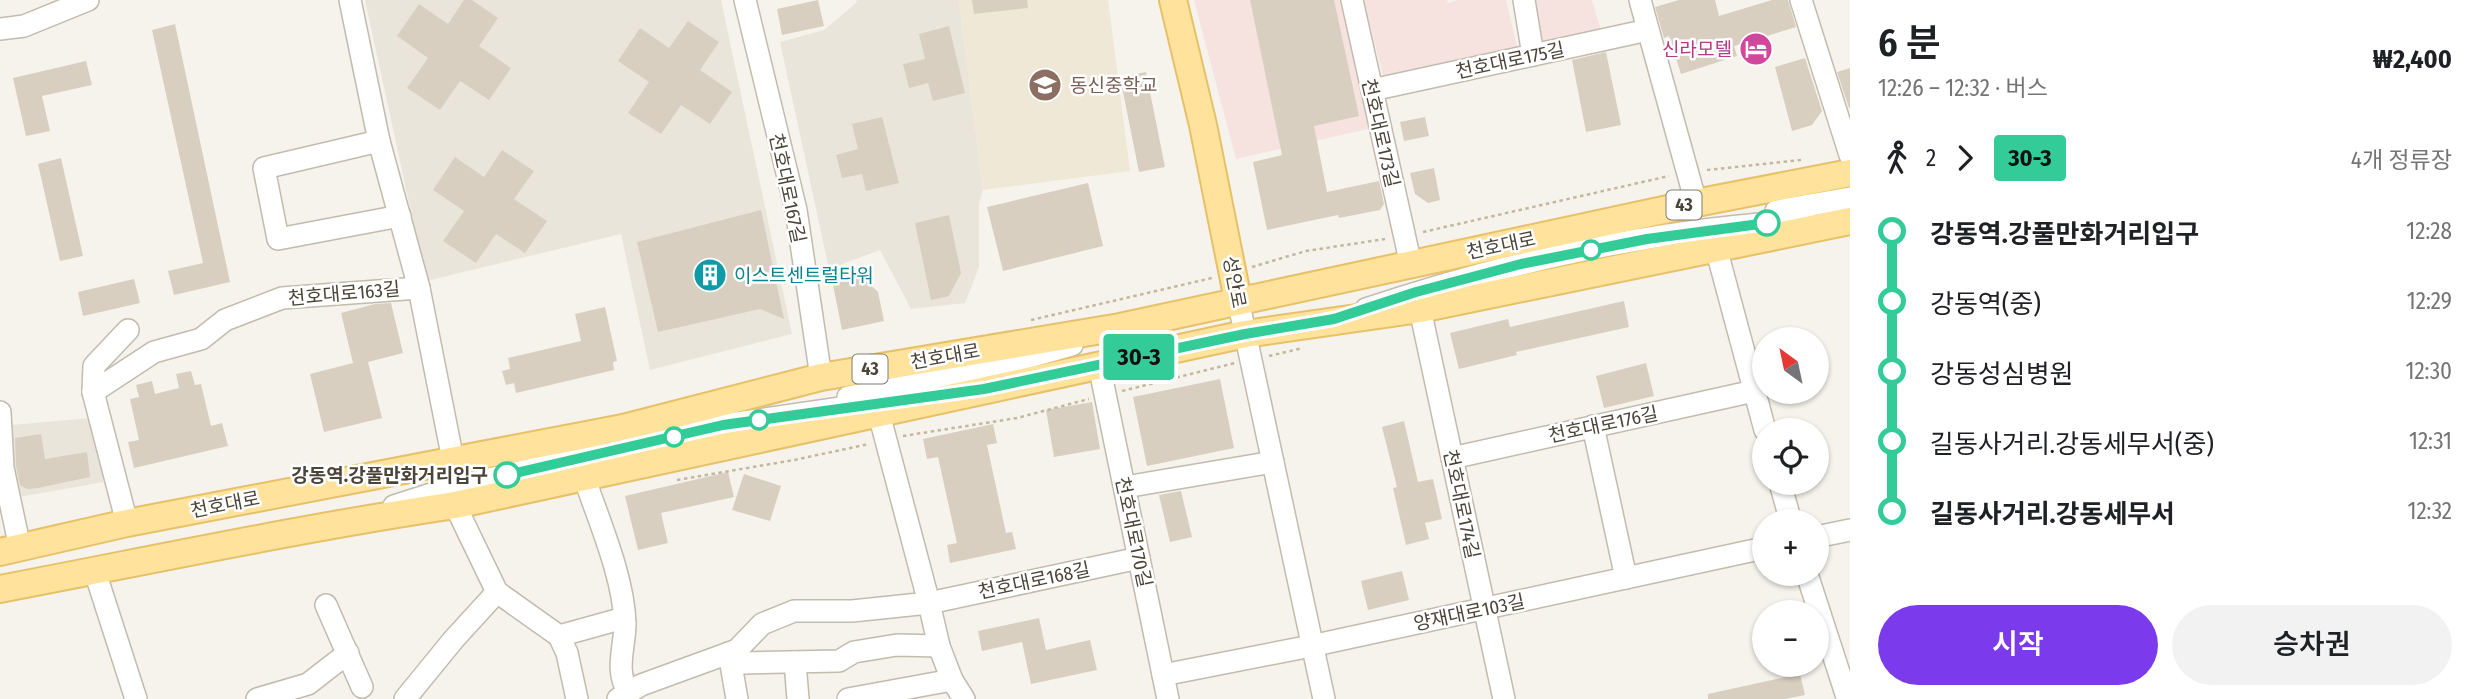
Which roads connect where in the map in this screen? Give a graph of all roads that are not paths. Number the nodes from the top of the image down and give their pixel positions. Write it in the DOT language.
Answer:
graph roads {
  1 [pos="88,0"];
  2 [pos="350,0"];
  3 [pos="745,0"];
  4 [pos="1173,0"];
  5 [pos="1352,0"];
  6 [pos="1524,0"];
  7 [pos="1640,0"];
  8 [pos="1801,0"];
  9 [pos="0,29"];
  10 [pos="1648,30"];
  11 [pos="1533,55"];
  12 [pos="1372,90"];
  13 [pos="379,141"];
  14 [pos="1850,155"];
  15 [pos="1850,173"];
  16 [pos="1850,198"];
  17 [pos="1696,203"];
  18 [pos="400,216"];
  19 [pos="1850,220"];
  20 [pos="1519,241"];
  21 [pos="1716,248"];
  22 [pos="1411,265"];
  23 [pos="419,288"];
  24 [pos="1238,300"];
  25 [pos="1420,309"];
  26 [pos="1334,319"];
  27 [pos="1120,327"];
  28 [pos="128,330"];
  29 [pos="1245,334"];
  30 [pos="1099,365"];
  31 [pos="821,377"];
  32 [pos="1752,383"];
  33 [pos="984,389"];
  34 [pos="1752,391"];
  35 [pos="93,392"];
  36 [pos="0,412"];
  37 [pos="879,414"];
  38 [pos="1593,426"];
  39 [pos="623,428"];
  40 [pos="1452,458"];
  41 [pos="453,460"];
  42 [pos="1273,462"];
  43 [pos="584,477"];
  44 [pos="1125,487"];
  45 [pos="455,505"];
  46 [pos="342,522"];
  47 [pos="127,523"];
  48 [pos="1850,530"];
  49 [pos="1829,534"];
  50 [pos="58,539"];
  51 [pos="10,550"];
  52 [pos="1752,551"];
  53 [pos="1139,558"];
  54 [pos="94,572"];
  55 [pos="62,577"];
  56 [pos="1626,578"];
  57 [pos="1811,586"];
  58 [pos="0,589"];
  59 [pos="497,593"];
  60 [pos="929,603"];
  61 [pos="326,605"];
  62 [pos="1486,608"];
  63 [pos="625,623"];
  64 [pos="559,636"];
  65 [pos="939,646"];
  66 [pos="1311,646"];
  67 [pos="348,653"];
  68 [pos="729,653"];
  69 [pos="795,662"];
  70 [pos="1163,675"];
  71 [pos="952,680"];
  72 [pos="362,687"];
  73 [pos="624,695"];
  74 [pos="891,695"];
  75 [pos="1847,697"];
  76 [pos="136,699"];
  77 [pos="257,699"];
  78 [pos="405,699"];
  79 [pos="577,699"];
  80 [pos="737,699"];
  81 [pos="799,699"];
  82 [pos="848,699"];
  83 [pos="964,699"];
  84 [pos="1168,699"];
  85 [pos="1324,699"];
  86 [pos="1504,699"];
  1 -- 9 [label="street"];
  2 -- 13 [label="street, 천호대로163길"];
  3 -- 31 [label="street, 천호대로167길"];
  4 -- 24 [label="main road, 성안로"];
  5 -- 12 [label="street, 천호대로173길"];
  6 -- 11 [label="street"];
  7 -- 10 [label="street"];
  8 -- 14 [label="street"];
  10 -- 11 [label="street, 천호대로175길"];
  10 -- 17 [label="street"];
  11 -- 12 [label="street, 천호대로175길"];
  12 -- 22 [label="street, 천호대로173길"];
  13 -- 18 [label="street, 천호대로163길"];
  13 -- 18 [label="street"];
  15 -- 17 [label="main road, 천호대로 / 43"];
  16 -- 20 [label="street"];
  17 -- 20 [label="main road, 천호대로 / 43"];
  18 -- 23 [label="street, 천호대로163길"];
  19 -- 21 [label="main road, 천호대로"];
  19 -- 26 [label="street"];
  20 -- 22 [label="main road, 천호대로 / 43"];
  21 -- 25 [label="main road, 천호대로"];
  21 -- 32 [label="street"];
  22 -- 24 [label="main road, 천호대로 / 43"];
  23 -- 35 [label="street, 천호대로163길"];
  23 -- 41 [label="street, 천호대로163길"];
  24 -- 27 [label="main road, 천호대로 / 43"];
  24 -- 29 [label="street, 성안로"];
  25 -- 26 [label="main road, 천호대로"];
  25 -- 40 [label="street, 천호대로174길"];
  26 -- 29 [label="main road, 천호대로"];
  27 -- 31 [label="main road, 천호대로 / 43"];
  27 -- 39 [label="street"];
  28 -- 35 [label="street"];
  29 -- 30 [label="main road, 천호대로"];
  29 -- 42 [label="street, 성안로"];
  30 -- 33 [label="main road, 천호대로"];
  30 -- 44 [label="street, 천호대로170길"];
  31 -- 39 [label="main road, 천호대로 / 43"];
  33 -- 37 [label="main road, 천호대로"];
  33 -- 46 [label="street"];
  34 -- 38 [label="street, 천호대로176길"];
  35 -- 47 [label="street"];
  36 -- 51 [label="street"];
  37 -- 43 [label="main road, 천호대로"];
  37 -- 60 [label="street"];
  38 -- 40 [label="street, 천호대로176길"];
  38 -- 56 [label="street"];
  39 -- 41 [label="main road, 천호대로 / 43"];
  40 -- 62 [label="street, 천호대로174길"];
  41 -- 47 [label="main road, 천호대로 / 43"];
  42 -- 44 [label="street"];
  42 -- 66 [label="street, 성안로"];
  43 -- 45 [label="main road, 천호대로"];
  43 -- 63 [label="street"];
  44 -- 53 [label="street, 천호대로170길"];
  45 -- 46 [label="main road, 천호대로"];
  45 -- 59 [label="street"];
  46 -- 54 [label="main road, 천호대로"];
  47 -- 50 [label="main road, 천호대로 / 43"];
  48 -- 49 [label="street"];
  50 -- 51 [label="main road, 천호대로 / 43"];
  50 -- 55 [label="main road"];
  52 -- 56 [label="street, 양재대로103길"];
  53 -- 60 [label="street, 천호대로168길"];
  53 -- 70 [label="street, 천호대로170길"];
  54 -- 55 [label="main road, 천호대로"];
  54 -- 76 [label="street"];
  55 -- 58 [label="main road, 천호대로"];
  56 -- 62 [label="street, 양재대로103길"];
  57 -- 75 [label="street"];
  59 -- 64 [label="street"];
  59 -- 78 [label="street"];
  60 -- 65 [label="street"];
  60 -- 68 [label="street, 천호대로168길"];
  61 -- 67 [label="street"];
  62 -- 66 [label="street, 양재대로103길"];
  62 -- 86 [label="street, 천호대로174길"];
  63 -- 64 [label="street"];
  63 -- 73 [label="street"];
  64 -- 79 [label="street"];
  65 -- 69 [label="street"];
  65 -- 71 [label="street"];
  66 -- 70 [label="street"];
  66 -- 85 [label="street, 성안로"];
  67 -- 72 [label="street"];
  67 -- 77 [label="street"];
  68 -- 69 [label="street"];
  68 -- 73 [label="street, 천호대로168길"];
  68 -- 80 [label="street"];
  69 -- 81 [label="street"];
  70 -- 84 [label="street, 천호대로170길"];
  71 -- 74 [label="street"];
  71 -- 83 [label="street"];
  74 -- 82 [label="street"];
}
